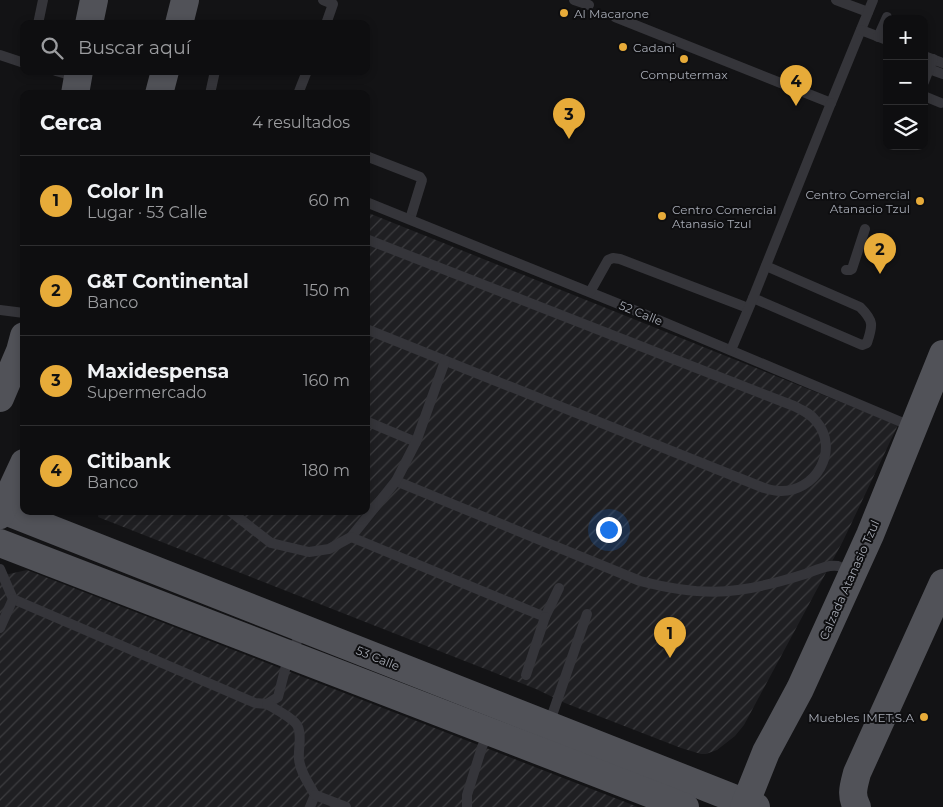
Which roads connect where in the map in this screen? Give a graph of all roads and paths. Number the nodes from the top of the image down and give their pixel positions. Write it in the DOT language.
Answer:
graph roads {
  1 [pos="43,0"];
  2 [pos="94,0"];
  3 [pos="185,0"];
  4 [pos="324,0"];
  5 [pos="574,0"];
  6 [pos="836,0"];
  7 [pos="873,0"];
  8 [pos="589,5"];
  9 [pos="868,12"];
  10 [pos="615,16"];
  11 [pos="39,20"];
  12 [pos="90,20"];
  13 [pos="179,20"];
  14 [pos="327,20"];
  15 [pos="861,30"];
  16 [pos="883,39"];
  17 [pos="0,56"];
  18 [pos="20,62"];
  19 [pos="932,62"];
  20 [pos="943,74"];
  21 [pos="164,75"];
  22 [pos="214,75"];
  23 [pos="305,75"];
  24 [pos="160,90"];
  25 [pos="211,90"];
  26 [pos="300,90"];
  27 [pos="928,97"];
  28 [pos="942,102"];
  29 [pos="831,103"];
  30 [pos="370,158"];
  31 [pos="370,204"];
  32 [pos="410,219"];
  33 [pos="865,229"];
  34 [pos="370,241"];
  35 [pos="766,266"];
  36 [pos="846,270"];
  37 [pos="590,292"];
  38 [pos="753,298"];
  39 [pos="748,308"];
  40 [pos="0,310"];
  41 [pos="20,312"];
  42 [pos="370,331"];
  43 [pos="731,350"];
  44 [pos="20,351"];
  45 [pos="943,354"];
  46 [pos="445,360"];
  47 [pos="6,368"];
  48 [pos="0,398"];
  49 [pos="370,423"];
  50 [pos="913,427"];
  51 [pos="416,442"];
  52 [pos="20,472"];
  53 [pos="396,481"];
  54 [pos="1,511"];
  55 [pos="370,514"];
  56 [pos="235,515"];
  57 [pos="369,515"];
  58 [pos="352,537"];
  59 [pos="0,542"];
  60 [pos="0,568"];
  61 [pos="852,574"];
  62 [pos="943,583"];
  63 [pos="559,588"];
  64 [pos="13,599"];
  65 [pos="587,614"];
  66 [pos="545,617"];
  67 [pos="0,628"];
  68 [pos="305,629"];
  69 [pos="289,654"];
  70 [pos="526,675"];
  71 [pos="267,704"];
  72 [pos="495,719"];
  73 [pos="548,725"];
  74 [pos="766,752"];
  75 [pos="655,767"];
  76 [pos="315,795"];
  77 [pos="855,799"];
  78 [pos="749,806"];
  79 [pos="310,807"];
  80 [pos="346,807"];
  81 [pos="467,807"];
  82 [pos="686,807"];
  1 -- 11 [label="lane"];
  2 -- 12 [label="main road"];
  3 -- 13 [label="main road"];
  4 -- 14 [label="lane"];
  5 -- 8 [label="lane"];
  6 -- 9 [label="lane"];
  7 -- 9 [label="lane"];
  9 -- 15 [label="lane"];
  10 -- 29 [label="lane"];
  15 -- 16 [label="lane"];
  15 -- 29 [label="lane"];
  17 -- 18 [label="lane"];
  19 -- 20 [label="lane"];
  21 -- 24 [label="main road"];
  22 -- 25 [label="lane"];
  23 -- 26 [label="lane"];
  27 -- 28 [label="lane"];
  29 -- 35 [label="lane"];
  30 -- 32 [label="lane"];
  31 -- 32 [label="lane, 52 Calle"];
  32 -- 37 [label="lane, 52 Calle"];
  33 -- 36 [label="lane"];
  34 -- 46 [label="lane"];
  35 -- 38 [label="lane"];
  35 -- 38 [label="lane"];
  37 -- 39 [label="lane"];
  37 -- 43 [label="lane, 52 Calle"];
  38 -- 39 [label="lane"];
  39 -- 43 [label="lane"];
  40 -- 41 [label="lane"];
  42 -- 46 [label="lane"];
  43 -- 50 [label="lane, 52 Calle"];
  44 -- 47 [label="main road"];
  45 -- 50 [label="main road, Calzada Atanasio Tzul"];
  46 -- 51 [label="lane"];
  47 -- 48 [label="main road"];
  49 -- 51 [label="lane"];
  50 -- 61 [label="main road, Calzada Atanasio Tzul"];
  51 -- 53 [label="lane"];
  52 -- 54 [label="main road"];
  53 -- 55 [label="lane"];
  53 -- 61 [label="lane"];
  54 -- 68 [label="main road, 53 Calle"];
  56 -- 58 [label="lane"];
  57 -- 58 [label="lane"];
  58 -- 66 [label="lane"];
  59 -- 69 [label="main road, 53 Calle"];
  60 -- 64 [label="lane"];
  61 -- 74 [label="main road, Calzada Atanasio Tzul"];
  62 -- 77 [label="main road"];
  63 -- 66 [label="lane"];
  64 -- 67 [label="lane"];
  64 -- 71 [label="lane"];
  65 -- 73 [label="lane"];
  66 -- 70 [label="lane"];
  68 -- 69 [label="lane"];
  68 -- 72 [label="main road, 53 Calle"];
  69 -- 71 [label="lane"];
  69 -- 72 [label="main road, 53 Calle"];
  71 -- 76 [label="lane"];
  72 -- 73 [label="main road, 53 Calle"];
  72 -- 81 [label="lane"];
  72 -- 82 [label="main road, 53 Calle"];
  73 -- 75 [label="main road, 53 Calle"];
  74 -- 75 [label="main road"];
  74 -- 78 [label="main road, Calzada Atanasio Tzul"];
  75 -- 78 [label="main road, 53 Calle"];
  76 -- 79 [label="lane"];
  76 -- 80 [label="lane"];
}
